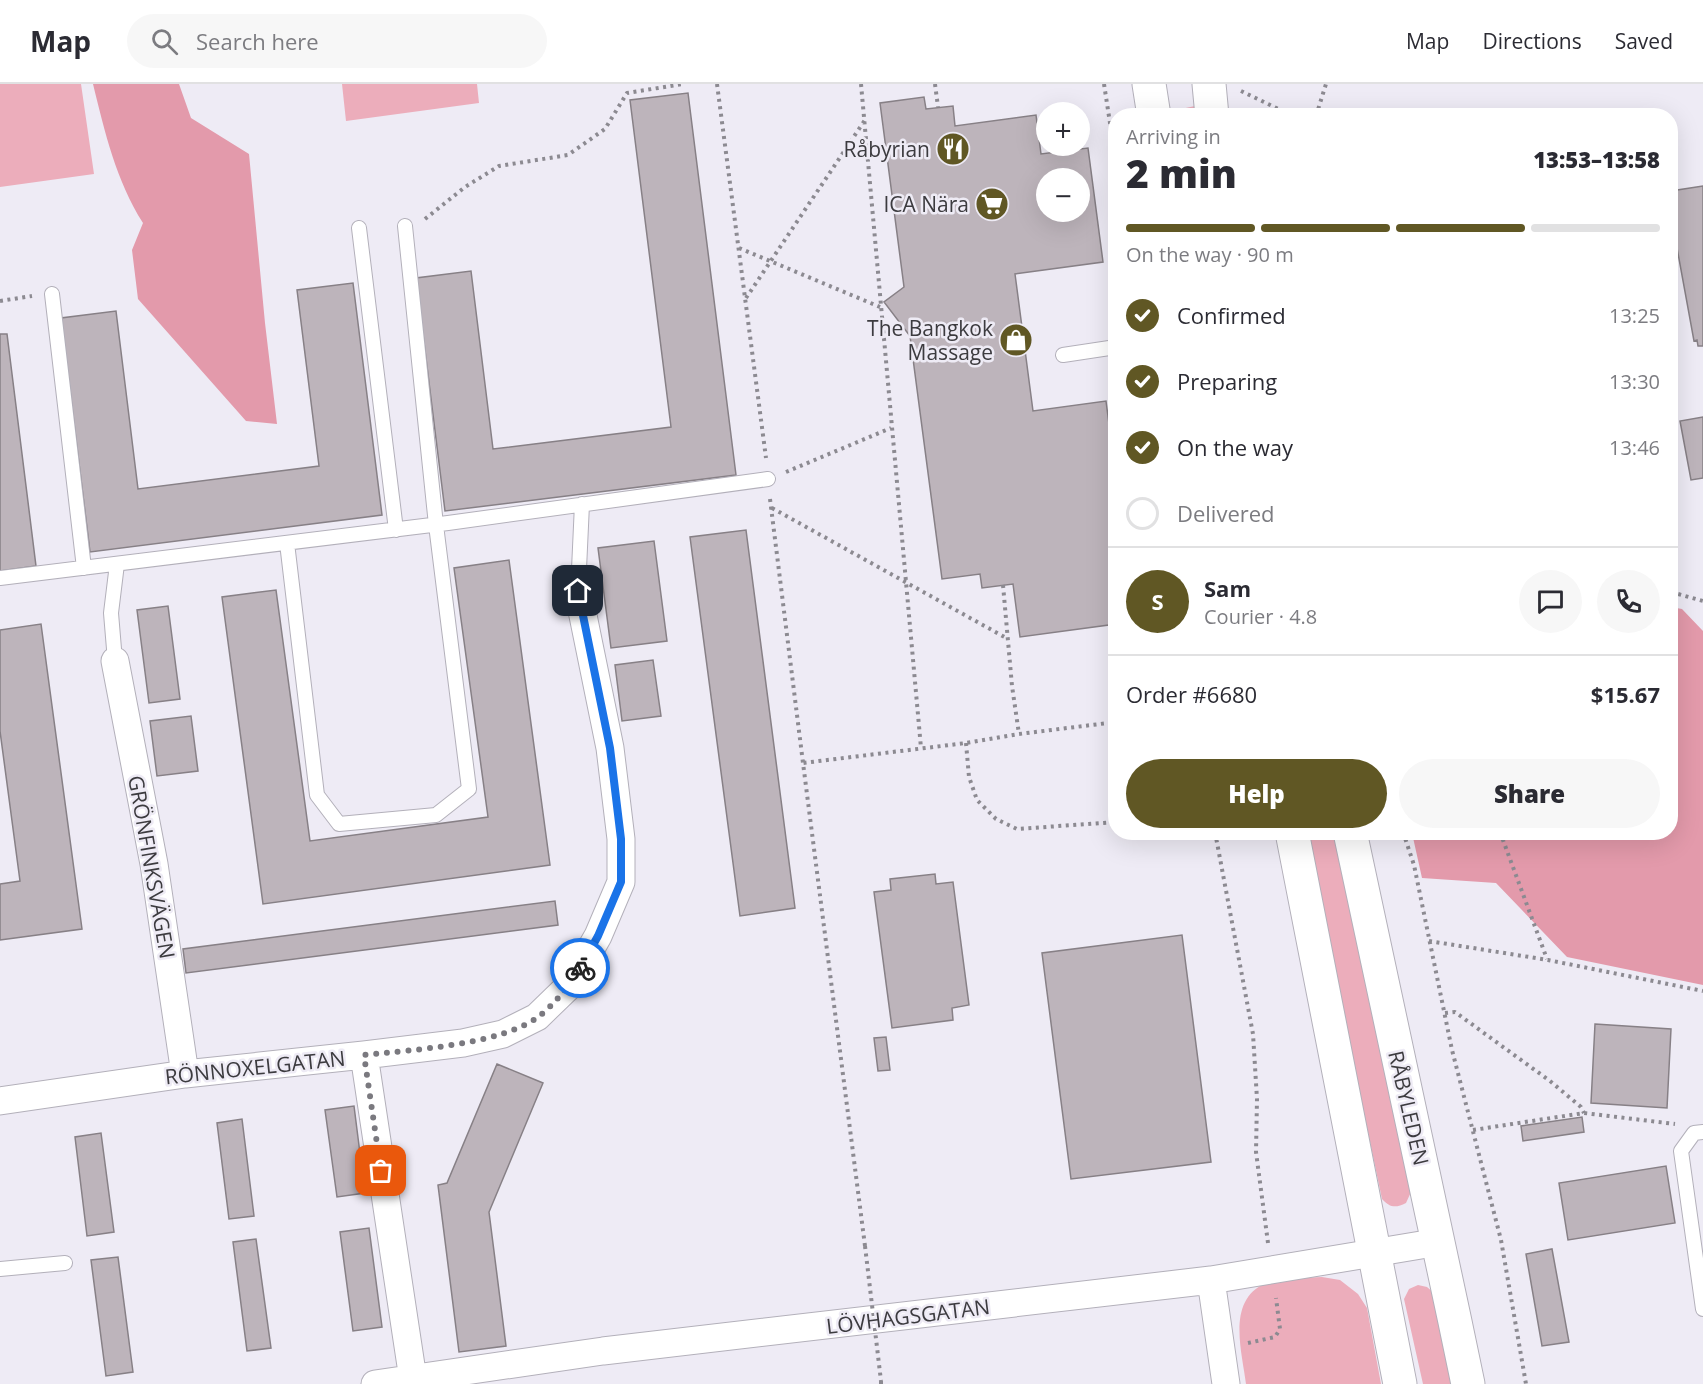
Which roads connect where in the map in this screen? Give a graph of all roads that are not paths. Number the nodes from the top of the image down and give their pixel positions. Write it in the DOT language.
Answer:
graph roads {
  1 [pos="1149,84"];
  2 [pos="1223,87"];
  3 [pos="1153,108"];
  4 [pos="1215,108"];
  5 [pos="405,226"];
  6 [pos="359,228"];
  7 [pos="52,294"];
  8 [pos="1108,348"];
  9 [pos="1063,355"];
  10 [pos="768,479"];
  11 [pos="582,504"];
  12 [pos="436,525"];
  13 [pos="396,530"];
  14 [pos="287,543"];
  15 [pos="117,564"];
  16 [pos="84,568"];
  17 [pos="0,579"];
  18 [pos="578,591"];
  19 [pos="115,661"];
  20 [pos="1294,840"];
  21 [pos="1352,840"];
  22 [pos="364,1055"];
  23 [pos="184,1074"];
  24 [pos="0,1101"];
  25 [pos="1698,1132"];
  26 [pos="1439,1242"];
  27 [pos="1376,1253"];
  28 [pos="65,1263"];
  29 [pos="0,1269"];
  30 [pos="1211,1280"];
  31 [pos="1703,1309"];
  32 [pos="412,1379"];
  33 [pos="375,1384"];
  34 [pos="1226,1384"];
  35 [pos="1400,1384"];
  36 [pos="1468,1384"];
  1 -- 3 [label="main road"];
  2 -- 4 [label="main road"];
  5 -- 12 [label="lane"];
  6 -- 13 [label="lane"];
  7 -- 16 [label="lane"];
  8 -- 9 [label="lane"];
  10 -- 11 [label="lane"];
  11 -- 12 [label="lane"];
  11 -- 18 [label="lane"];
  12 -- 13 [label="lane"];
  12 -- 14 [label="lane"];
  13 -- 14 [label="lane"];
  14 -- 15 [label="lane"];
  15 -- 16 [label="lane"];
  15 -- 19 [label="lane"];
  16 -- 17 [label="lane"];
  18 -- 22 [label="street"];
  19 -- 23 [label="street, GRÖNFINKSVÄGEN"];
  20 -- 27 [label="main road"];
  21 -- 26 [label="main road, RÅBYLEDEN"];
  22 -- 23 [label="street, RÖNNOXELGATAN"];
  22 -- 32 [label="street, RÖNNOXELGATAN"];
  23 -- 24 [label="street, RÖNNOXELGATAN"];
  25 -- 31 [label="lane"];
  26 -- 27 [label="street, LÖVHAGSGATAN"];
  26 -- 36 [label="main road, RÅBYLEDEN"];
  27 -- 30 [label="street, LÖVHAGSGATAN"];
  27 -- 35 [label="main road"];
  28 -- 29 [label="lane"];
  30 -- 32 [label="street, LÖVHAGSGATAN"];
  30 -- 34 [label="street"];
  32 -- 33 [label="street, LÖVHAGSGATAN"];
}
